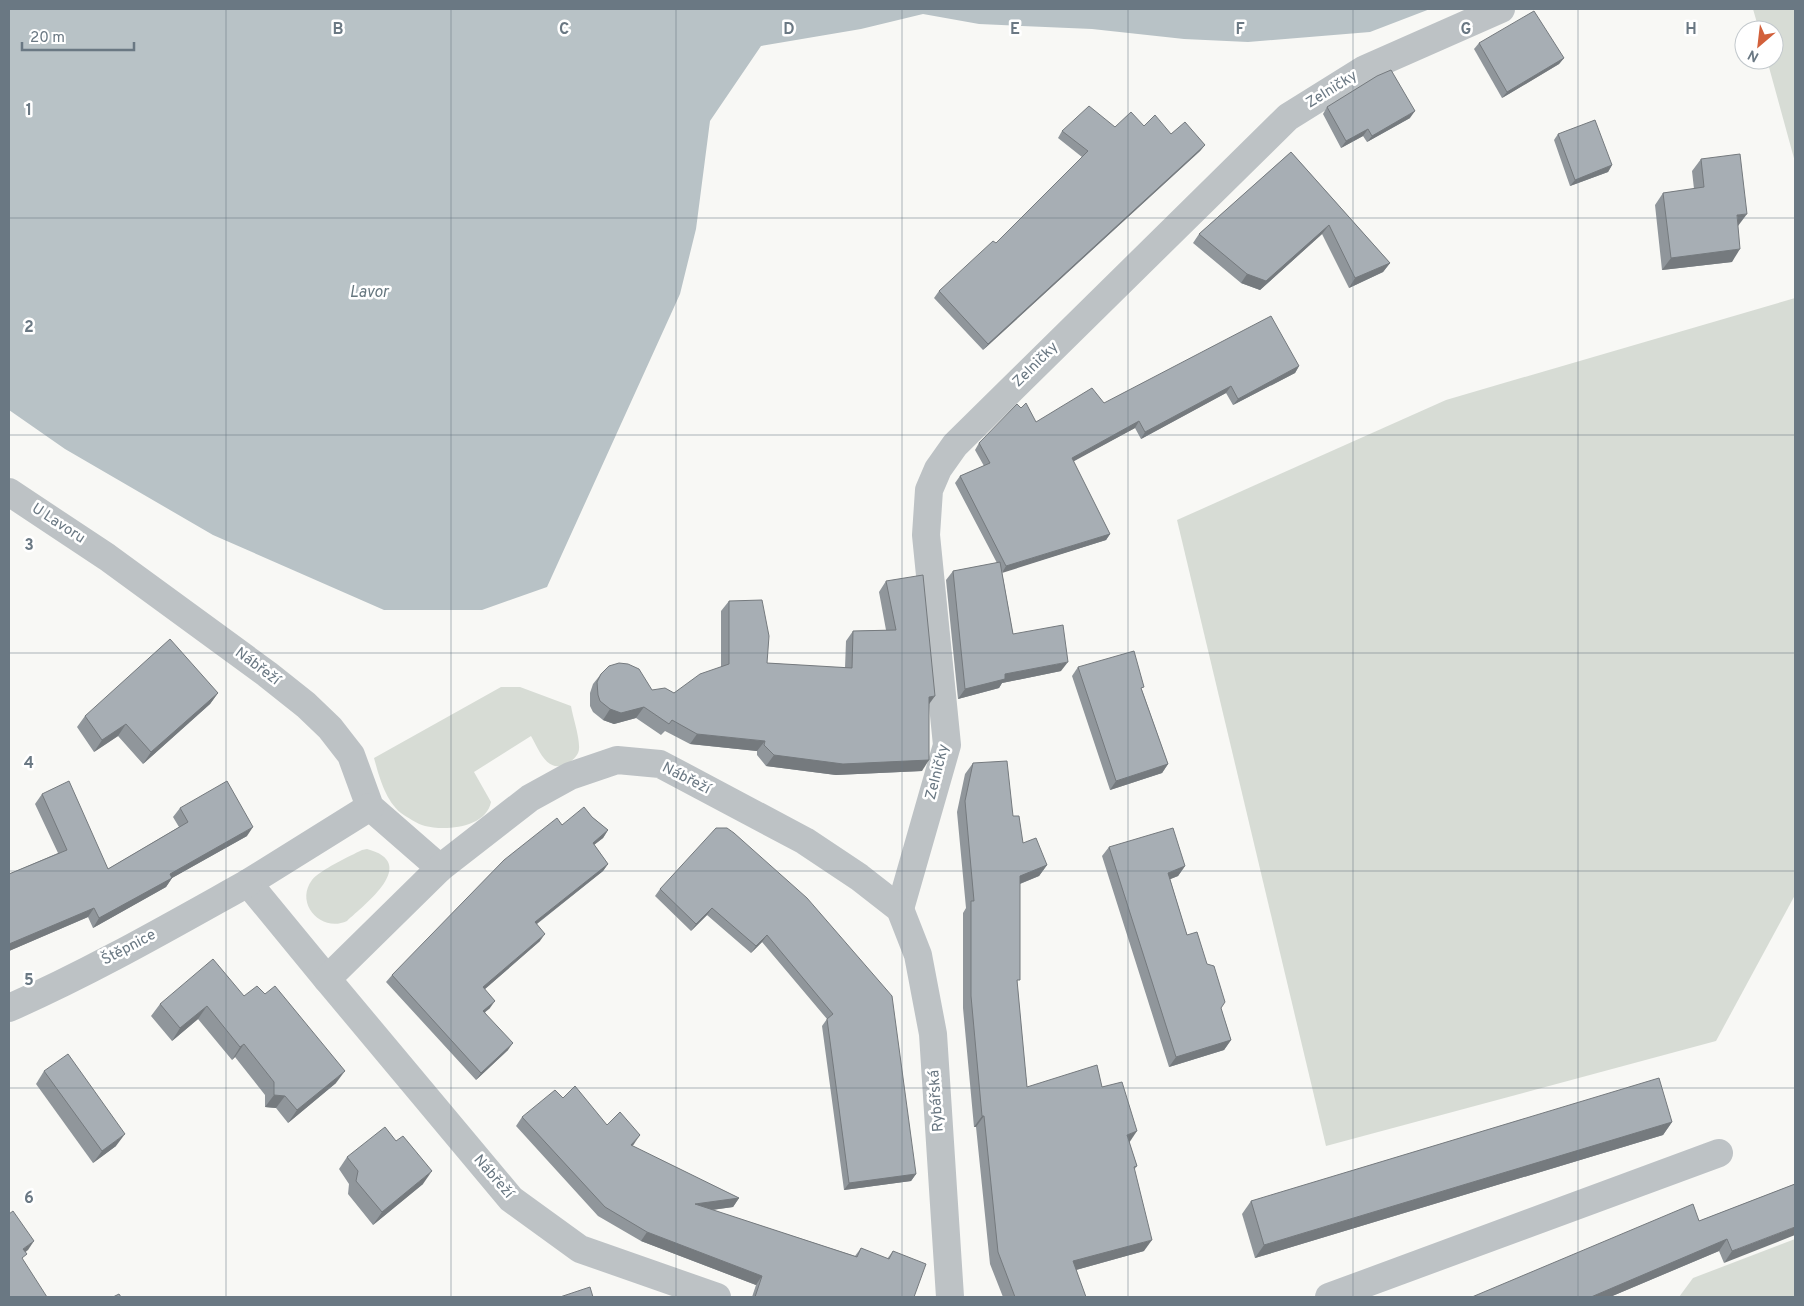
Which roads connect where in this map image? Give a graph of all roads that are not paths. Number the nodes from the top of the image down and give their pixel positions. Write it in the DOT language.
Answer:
graph roads {
  1 [pos="1501,9"];
  2 [pos="9,492"];
  3 [pos="107,557"];
  4 [pos="370,807"];
  5 [pos="440,868"];
  6 [pos="248,883"];
  7 [pos="900,909"];
  8 [pos="327,979"];
  9 [pos="9,1008"];
  10 [pos="1719,1152"];
  11 [pos="717,1297"];
  12 [pos="950,1297"];
  13 [pos="1329,1297"];
  1 -- 7 [label="street, Zelničky"];
  2 -- 3 [label="street, U Lavoru"];
  3 -- 4 [label="street, Nábřeží"];
  4 -- 5 [label="street, Nábřeží"];
  4 -- 6 [label="street"];
  5 -- 7 [label="street, Nábřeží"];
  5 -- 8 [label="street, Nábřeží"];
  6 -- 8 [label="street, Nábřeží"];
  6 -- 9 [label="street, Štěpnice"];
  7 -- 12 [label="street, Rybářská"];
  8 -- 11 [label="street, Nábřeží"];
  10 -- 13 [label="street"];
}
